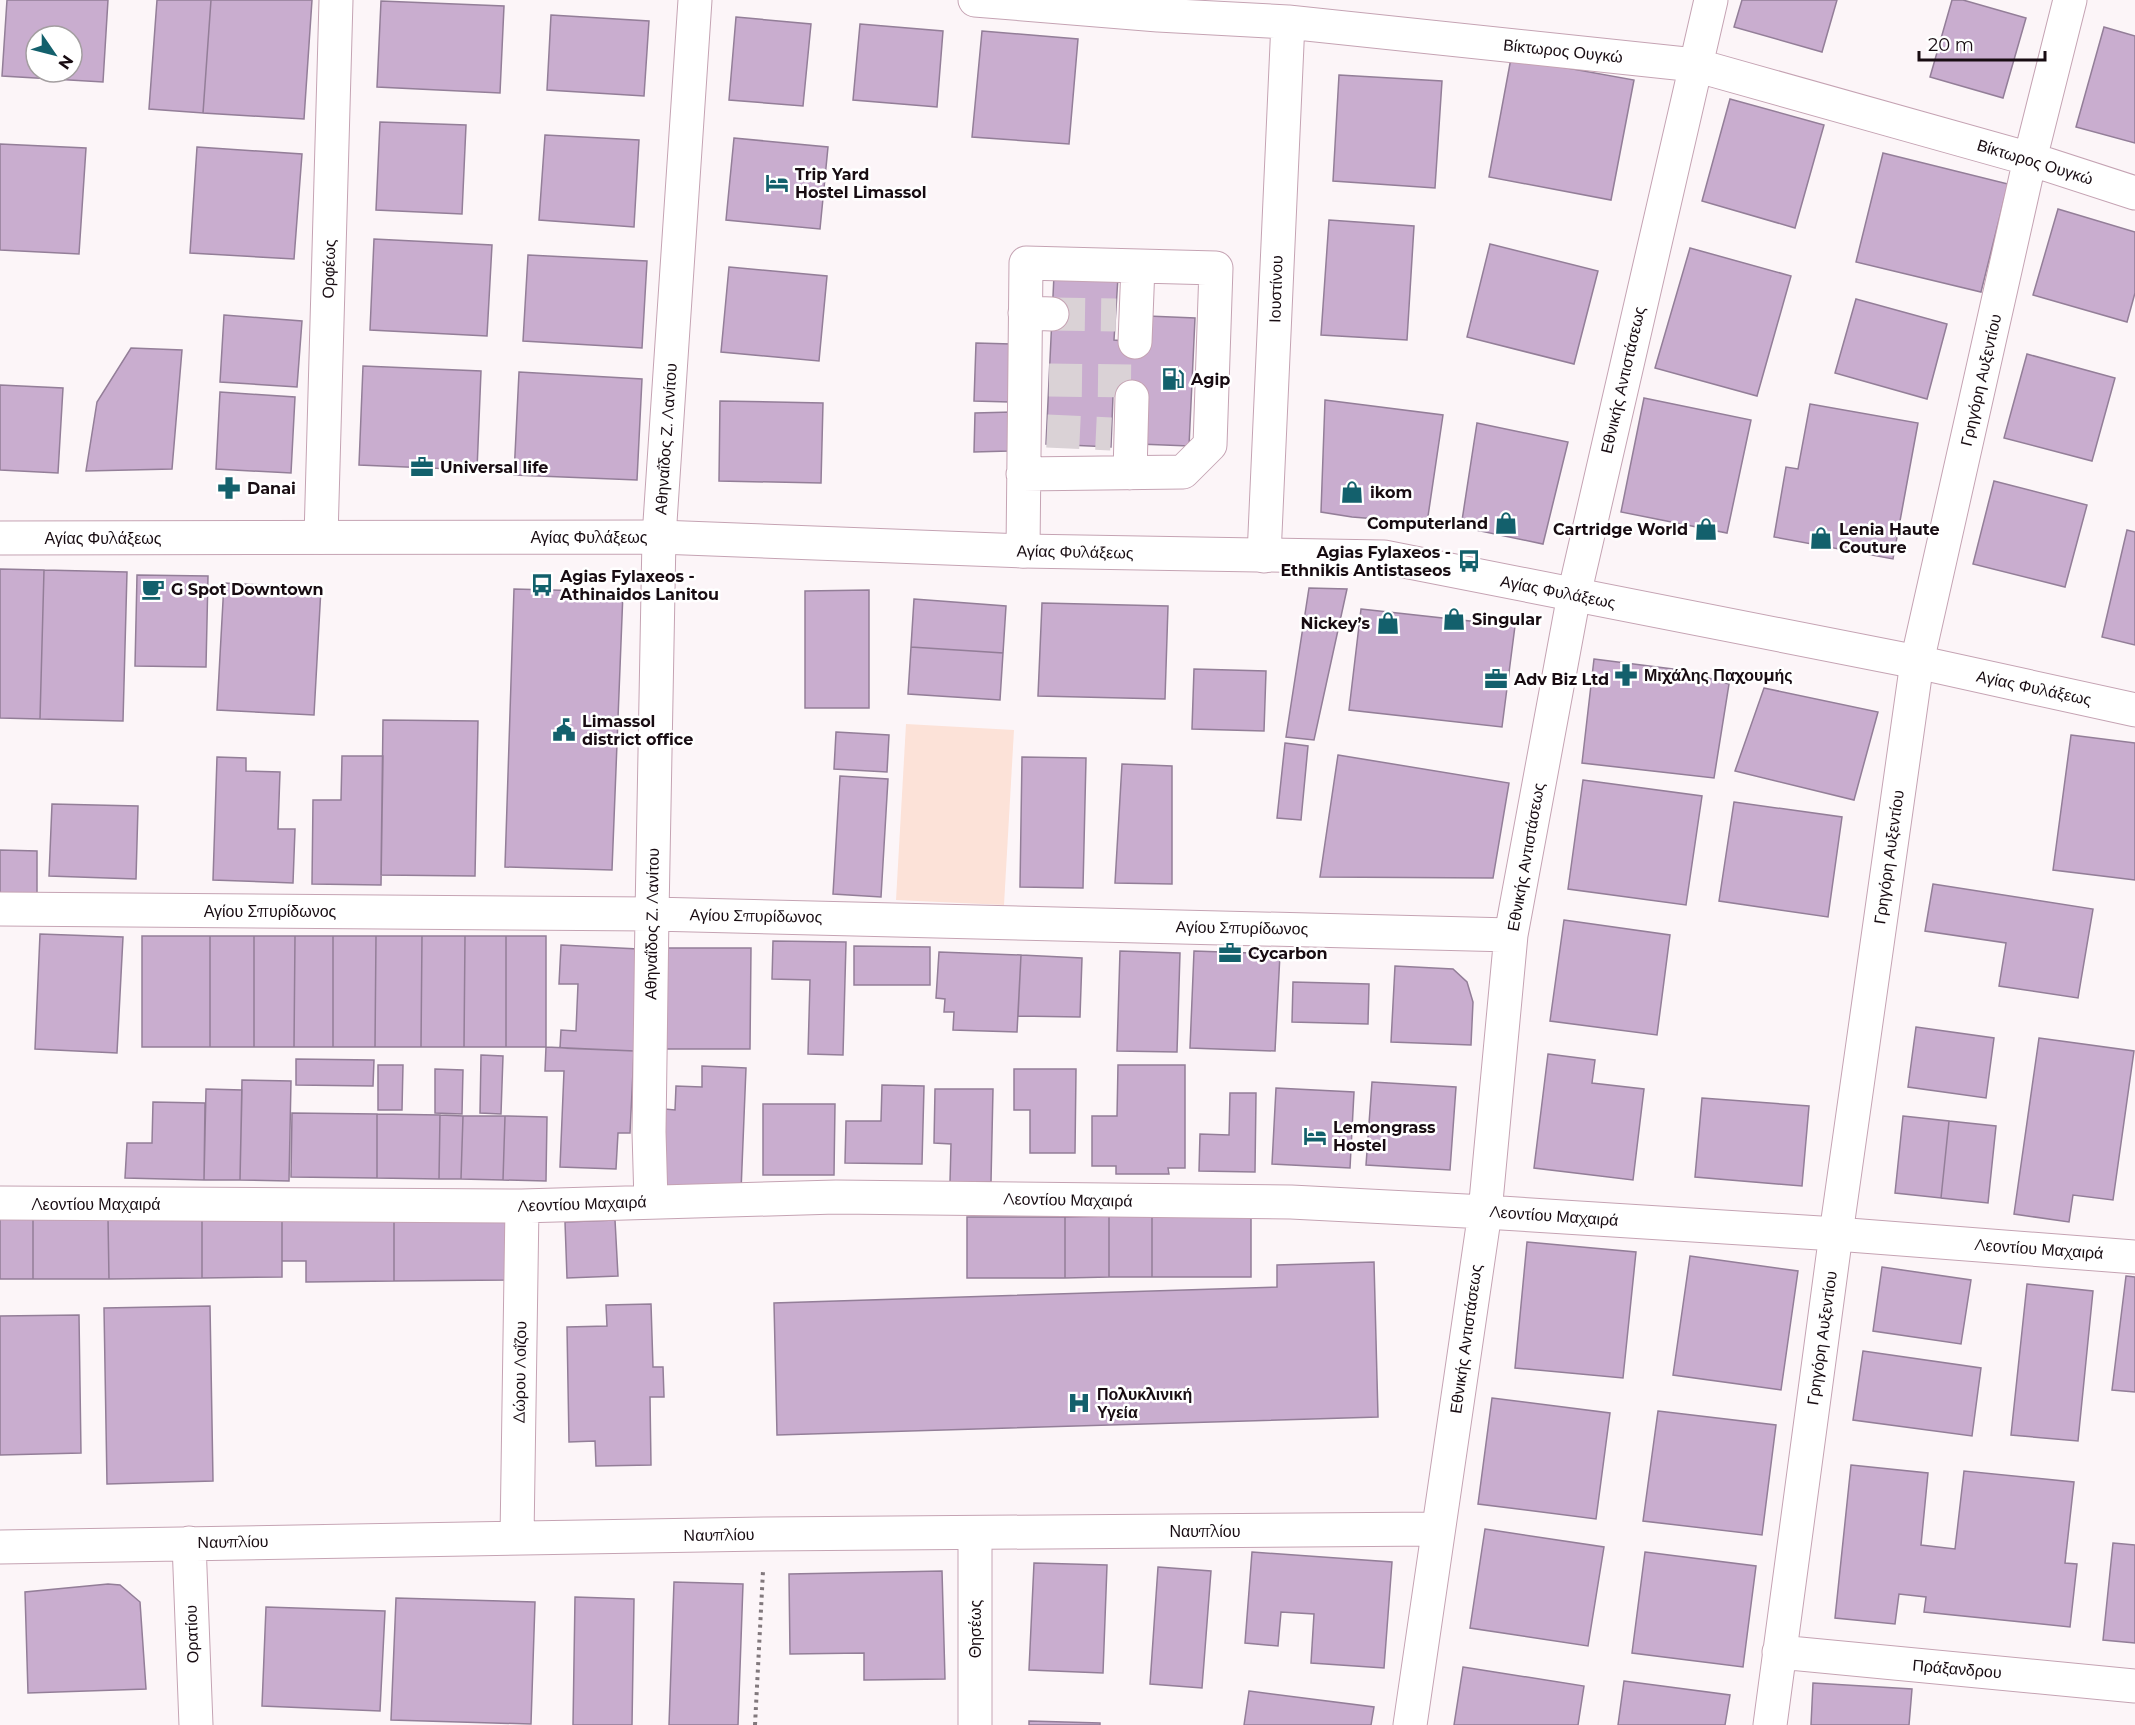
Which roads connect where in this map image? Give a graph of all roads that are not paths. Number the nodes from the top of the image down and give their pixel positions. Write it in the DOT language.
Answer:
graph roads {
  1 [pos="336,0"];
  2 [pos="695,0"];
  3 [pos="975,0"];
  4 [pos="1711,0"];
  5 [pos="2070,0"];
  6 [pos="1158,8"];
  7 [pos="1288,22"];
  8 [pos="1695,65"];
  9 [pos="2030,159"];
  10 [pos="2135,193"];
  11 [pos="1138,266"];
  12 [pos="1129,325"];
  13 [pos="1132,397"];
  14 [pos="1130,473"];
  15 [pos="1023,474"];
  16 [pos="321,537"];
  17 [pos="659,537"];
  18 [pos="0,538"];
  19 [pos="1023,551"];
  20 [pos="1264,556"];
  21 [pos="1574,595"];
  22 [pos="1917,662"];
  23 [pos="2135,710"];
  24 [pos="0,909"];
  25 [pos="652,914"];
  26 [pos="1511,935"];
  27 [pos="651,1202"];
  28 [pos="0,1203"];
  29 [pos="522,1206"];
  30 [pos="1485,1212"];
  31 [pos="1836,1234"];
  32 [pos="2135,1257"];
  33 [pos="1437,1529"];
  34 [pos="975,1533"];
  35 [pos="517,1538"];
  36 [pos="189,1543"];
  37 [pos="0,1547"];
  38 [pos="1779,1652"];
  39 [pos="2135,1686"];
  40 [pos="196,1725"];
  41 [pos="975,1725"];
  42 [pos="1410,1725"];
  43 [pos="1770,1725"];
  1 -- 16 [label="street, Ορφέως"];
  2 -- 17 [label="street, Αθηναΐδος Ζ. Λανίτου"];
  3 -- 6 [label="street, Βίκτωρος Ουγκώ"];
  4 -- 8 [label="street, Εθνικής Αντιστάσεως"];
  5 -- 9 [label="street, Γρηγόρη Αυξεντίου"];
  6 -- 7 [label="street, Βίκτωρος Ουγκώ"];
  7 -- 8 [label="street, Βίκτωρος Ουγκώ"];
  7 -- 20 [label="street, Ιουστίνου"];
  8 -- 9 [label="street, Βίκτωρος Ουγκώ"];
  8 -- 21 [label="street, Εθνικής Αντιστάσεως"];
  9 -- 10 [label="street, Βίκτωρος Ουγκώ"];
  9 -- 22 [label="street, Γρηγόρη Αυξεντίου"];
  11 -- 12 [label="street"];
  11 -- 14 [label="street"];
  11 -- 15 [label="street"];
  13 -- 14 [label="street"];
  14 -- 15 [label="street"];
  15 -- 19 [label="street"];
  16 -- 17 [label="street, Αγίας Φυλάξεως"];
  16 -- 18 [label="street, Αγίας Φυλάξεως"];
  17 -- 19 [label="street, Αγίας Φυλάξεως"];
  17 -- 25 [label="street, Αθηναΐδος Ζ. Λανίτου"];
  19 -- 20 [label="street, Αγίας Φυλάξεως"];
  20 -- 21 [label="street, Αγίας Φυλάξεως"];
  21 -- 22 [label="street, Αγίας Φυλάξεως"];
  21 -- 26 [label="street, Εθνικής Αντιστάσεως"];
  22 -- 23 [label="street, Αγίας Φυλάξεως"];
  22 -- 31 [label="street, Γρηγόρη Αυξεντίου"];
  24 -- 25 [label="street, Αγίου Σπυρίδωνος"];
  25 -- 26 [label="street, Αγίου Σπυρίδωνος"];
  25 -- 27 [label="street, Αθηναΐδος Ζ. Λανίτου"];
  26 -- 30 [label="street, Εθνικής Αντιστάσεως"];
  27 -- 29 [label="street, Λεοντίου Μαχαιρά"];
  27 -- 30 [label="street, Λεοντίου Μαχαιρά"];
  28 -- 29 [label="street, Λεοντίου Μαχαιρά"];
  29 -- 35 [label="street, Δώρου Λοΐζου"];
  30 -- 31 [label="street, Λεοντίου Μαχαιρά"];
  30 -- 33 [label="street, Εθνικής Αντιστάσεως"];
  31 -- 32 [label="street, Λεοντίου Μαχαιρά"];
  31 -- 38 [label="street, Γρηγόρη Αυξεντίου"];
  33 -- 34 [label="street, Ναυπλίου"];
  33 -- 42 [label="street, Εθνικής Αντιστάσεως"];
  34 -- 35 [label="street, Ναυπλίου"];
  34 -- 41 [label="street, Θησέως"];
  35 -- 36 [label="street, Ναυπλίου"];
  36 -- 37 [label="street, Ναυπλίου"];
  36 -- 40 [label="street, Ορατίου"];
  38 -- 39 [label="street, Πράξανδρου"];
  38 -- 43 [label="street, Γρηγόρη Αυξεντίου"];
}
